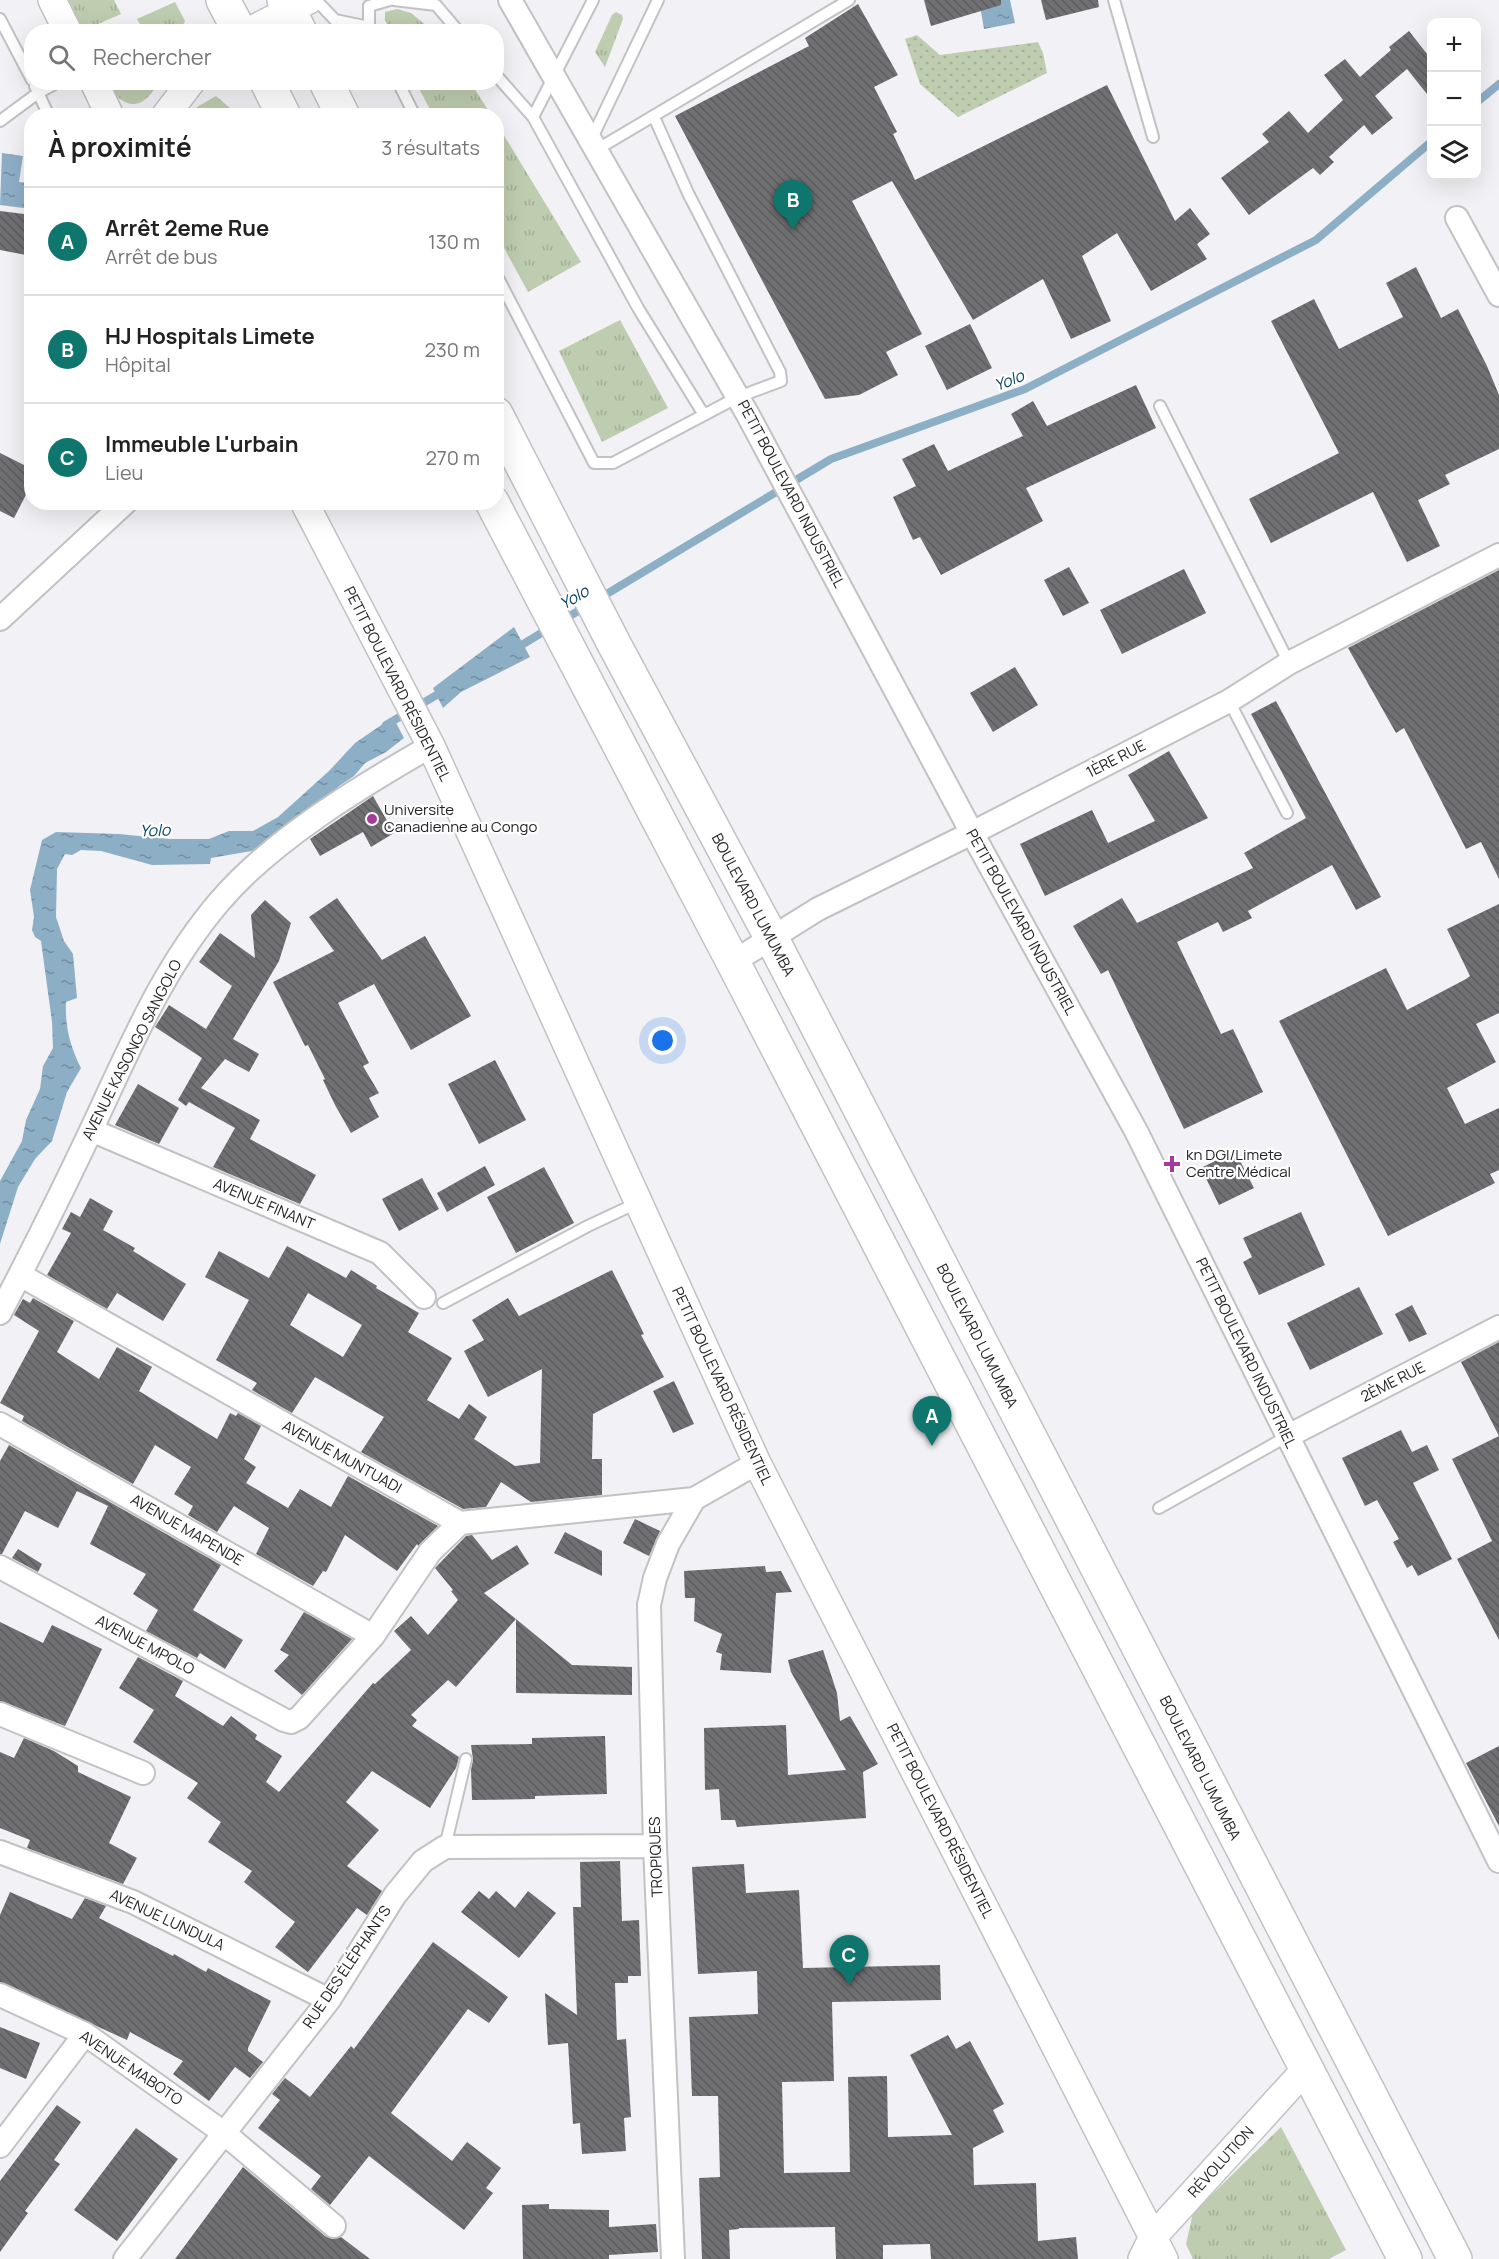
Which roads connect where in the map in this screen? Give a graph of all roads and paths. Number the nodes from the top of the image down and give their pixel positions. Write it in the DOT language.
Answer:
graph roads {
  1 [pos="52,0"];
  2 [pos="223,0"];
  3 [pos="392,0"];
  4 [pos="510,0"];
  5 [pos="593,0"];
  6 [pos="658,0"];
  7 [pos="849,0"];
  8 [pos="1114,0"];
  9 [pos="300,8"];
  10 [pos="0,19"];
  11 [pos="64,24"];
  12 [pos="236,24"];
  13 [pos="266,24"];
  14 [pos="351,24"];
  15 [pos="370,24"];
  16 [pos="452,24"];
  17 [pos="24,66"];
  18 [pos="554,76"];
  19 [pos="504,84"];
  20 [pos="29,90"];
  21 [pos="36,90"];
  22 [pos="98,90"];
  23 [pos="184,90"];
  24 [pos="271,90"];
  25 [pos="331,90"];
  26 [pos="402,90"];
  27 [pos="45,108"];
  28 [pos="106,108"];
  29 [pos="171,108"];
  30 [pos="281,108"];
  31 [pos="339,108"];
  32 [pos="411,108"];
  33 [pos="533,117"];
  34 [pos="654,117"];
  35 [pos="0,121"];
  36 [pos="1153,137"];
  37 [pos="594,145"];
  38 [pos="1457,218"];
  39 [pos="504,289"];
  40 [pos="1499,295"];
  41 [pos="743,406"];
  42 [pos="1160,406"];
  43 [pos="704,415"];
  44 [pos="504,430"];
  45 [pos="117,510"];
  46 [pos="308,510"];
  47 [pos="496,510"];
  48 [pos="1499,555"];
  49 [pos="0,619"];
  50 [pos="1289,663"];
  51 [pos="1229,701"];
  52 [pos="428,740"];
  53 [pos="1287,813"];
  54 [pos="972,833"];
  55 [pos="771,937"];
  56 [pos="733,962"];
  57 [pos="92,1130"];
  58 [pos="638,1203"];
  59 [pos="20,1275"];
  60 [pos="433,1300"];
  61 [pos="0,1313"];
  62 [pos="1499,1327"];
  63 [pos="0,1424"];
  64 [pos="1288,1436"];
  65 [pos="757,1463"];
  66 [pos="694,1499"];
  67 [pos="1159,1508"];
  68 [pos="460,1523"];
  69 [pos="0,1567"];
  70 [pos="373,1636"];
  71 [pos="0,1714"];
  72 [pos="466,1759"];
  73 [pos="143,1773"];
  74 [pos="655,1846"];
  75 [pos="445,1847"];
  76 [pos="0,1852"];
  77 [pos="1499,1862"];
  78 [pos="0,1995"];
  79 [pos="329,2000"];
  80 [pos="85,2034"];
  81 [pos="1306,2068"];
  82 [pos="224,2133"];
  83 [pos="1,2142"];
  84 [pos="334,2226"];
  85 [pos="1153,2252"];
  86 [pos="125,2259"];
  87 [pos="673,2259"];
  88 [pos="1405,2259"];
  89 [pos="1455,2259"];
  1 -- 11 [label="street"];
  2 -- 12 [label="highway"];
  3 -- 15 [label="lane"];
  3 -- 16 [label="lane"];
  4 -- 18 [label="street, PETIT BOULEVARD INDUSTRIEL"];
  5 -- 18 [label="lane"];
  6 -- 37 [label="lane"];
  7 -- 34 [label="lane"];
  8 -- 36 [label="lane"];
  9 -- 13 [label="street"];
  9 -- 14 [label="lane"];
  10 -- 17 [label="lane"];
  18 -- 33 [label="lane"];
  18 -- 37 [label="street, PETIT BOULEVARD INDUSTRIEL"];
  19 -- 33 [label="lane"];
  20 -- 35 [label="lane"];
  21 -- 27 [label="lane"];
  22 -- 28 [label="street"];
  23 -- 29 [label="street"];
  24 -- 30 [label="highway"];
  25 -- 31 [label="highway"];
  26 -- 32 [label="lane"];
  33 -- 43 [label="lane"];
  34 -- 37 [label="lane"];
  34 -- 41 [label="lane"];
  37 -- 41 [label="street, PETIT BOULEVARD INDUSTRIEL"];
  38 -- 40 [label="street"];
  39 -- 43 [label="lane"];
  41 -- 43 [label="lane"];
  41 -- 54 [label="street, PETIT BOULEVARD INDUSTRIEL"];
  42 -- 50 [label="lane"];
  44 -- 55 [label="highway, BOULEVARD LUMUMBA"];
  45 -- 49 [label="street"];
  46 -- 52 [label="street, PETIT BOULEVARD RÉSIDENTIEL"];
  47 -- 56 [label="highway"];
  48 -- 50 [label="street, 1ÈRE RUE"];
  50 -- 51 [label="street, 1ÈRE RUE"];
  51 -- 53 [label="lane"];
  51 -- 54 [label="street, 1ÈRE RUE"];
  52 -- 57 [label="street, AVENUE KASONGO SANGOLO"];
  52 -- 58 [label="street, PETIT BOULEVARD RÉSIDENTIEL"];
  54 -- 55 [label="street, 1ÈRE RUE"];
  54 -- 64 [label="street, PETIT BOULEVARD INDUSTRIEL"];
  55 -- 56 [label="street, 1ÈRE RUE"];
  55 -- 89 [label="highway, BOULEVARD LUMUMBA"];
  56 -- 81 [label="highway"];
  57 -- 59 [label="street, AVENUE KASONGO SANGOLO"];
  57 -- 60 [label="street, AVENUE FINANT"];
  58 -- 60 [label="lane"];
  58 -- 65 [label="street, PETIT BOULEVARD RÉSIDENTIEL"];
  59 -- 61 [label="street, AVENUE KASONGO SANGOLO"];
  59 -- 68 [label="street, AVENUE MUNTUADI"];
  62 -- 64 [label="street, 2ÈME RUE"];
  63 -- 70 [label="street, AVENUE MAPENDE"];
  64 -- 67 [label="lane"];
  64 -- 77 [label="street, PETIT BOULEVARD INDUSTRIEL"];
  65 -- 66 [label="street"];
  65 -- 85 [label="street, PETIT BOULEVARD RÉSIDENTIEL"];
  66 -- 68 [label="street"];
  66 -- 74 [label="street, TROPIQUES"];
  68 -- 70 [label="street"];
  69 -- 70 [label="street, AVENUE MPOLO"];
  71 -- 73 [label="street"];
  72 -- 75 [label="lane"];
  74 -- 75 [label="street"];
  74 -- 87 [label="street, TROPIQUES"];
  75 -- 79 [label="street, RUE DES ÉLÉPHANTS"];
  76 -- 79 [label="street, AVENUE LUNDULA"];
  78 -- 80 [label="street, AVENUE MABOTO"];
  79 -- 82 [label="street, RUE DES ÉLÉPHANTS"];
  80 -- 82 [label="street, AVENUE MABOTO"];
  80 -- 83 [label="street"];
  81 -- 85 [label="street, RÉVOLUTION"];
  81 -- 88 [label="highway"];
  82 -- 84 [label="street, AVENUE MABOTO"];
  82 -- 86 [label="street, RUE DES ÉLÉPHANTS"];
}
